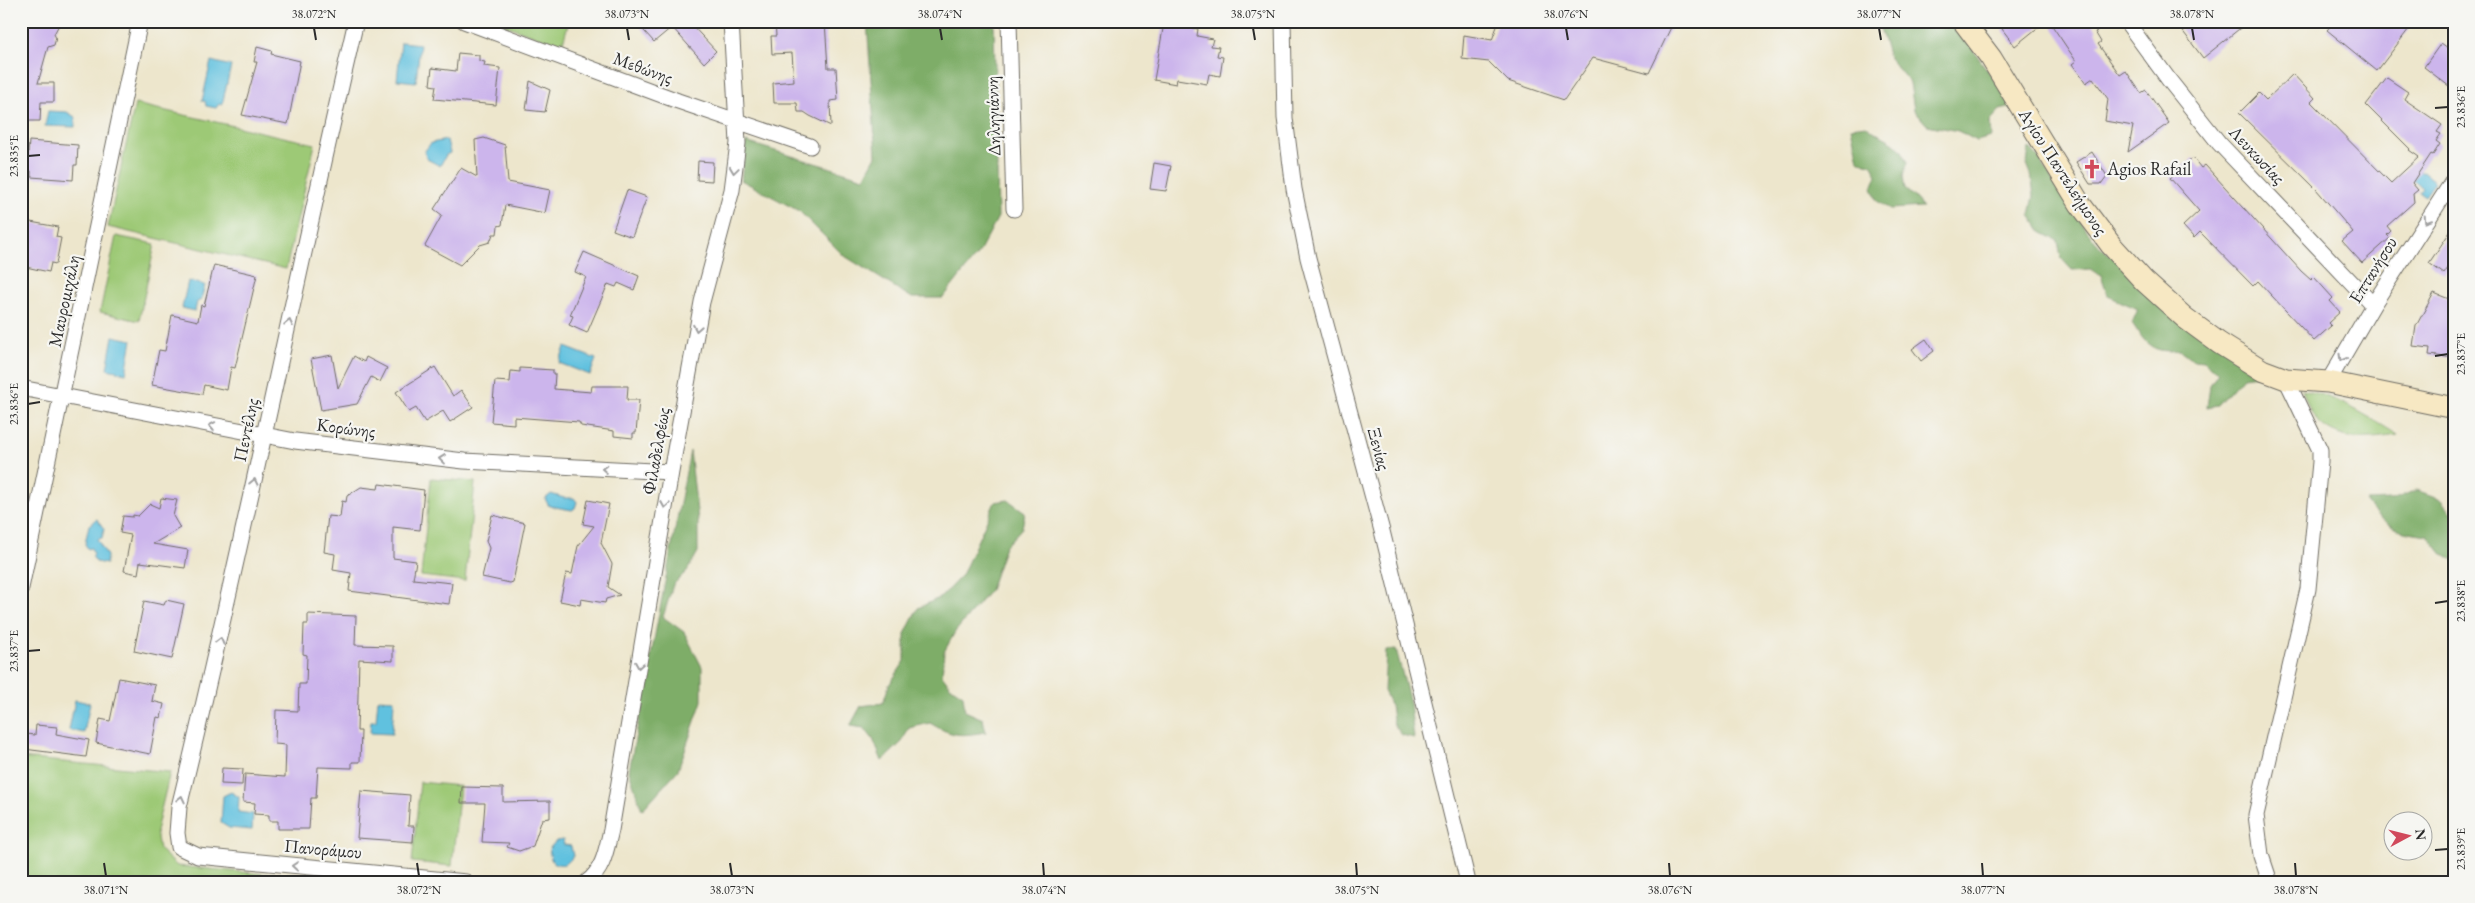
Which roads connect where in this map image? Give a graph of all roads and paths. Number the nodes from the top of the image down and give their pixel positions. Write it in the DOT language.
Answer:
graph roads {
  1 [pos="140,21"];
  2 [pos="356,21"];
  3 [pos="464,21"];
  4 [pos="731,21"];
  5 [pos="1009,21"];
  6 [pos="1283,21"];
  7 [pos="1963,21"];
  8 [pos="2126,21"];
  9 [pos="737,121"];
  10 [pos="810,146"];
  11 [pos="2454,179"];
  12 [pos="1014,209"];
  13 [pos="2373,305"];
  14 [pos="2286,379"];
  15 [pos="2328,382"];
  16 [pos="21,388"];
  17 [pos="63,396"];
  18 [pos="2454,408"];
  19 [pos="264,436"];
  20 [pos="671,472"];
  21 [pos="21,588"];
  22 [pos="179,847"];
  23 [pos="466,882"];
  24 [pos="587,882"];
  25 [pos="1468,882"];
  26 [pos="2270,882"];
  1 -- 17 [label="street, Μαυρομιχάλη"];
  19 -- 2 [label="street, Πεντέλης, one-way"];
  3 -- 9 [label="street, Μεθώνης"];
  4 -- 9 [label="street, Φιλαδελφέως"];
  5 -- 12 [label="street, Δηληγιάννη"];
  6 -- 25 [label="street, Ξενίας"];
  7 -- 14 [label="street, Αγίου Παντελεήμονος"];
  8 -- 13 [label="street, Λευκωσίας"];
  9 -- 10 [label="street, Μεθώνης"];
  9 -- 20 [label="street, Φιλαδελφέως, one-way"];
  11 -- 13 [label="street, Επτανήσου, one-way"];
  13 -- 15 [label="street, Επτανήσου, one-way"];
  14 -- 15 [label="street, Αγίου Παντελεήμονος"];
  14 -- 26 [label="street"];
  15 -- 18 [label="street, Αγίου Παντελεήμονος"];
  16 -- 17 [label="street, Κορώνης"];
  19 -- 17 [label="street, Κορώνης, one-way"];
  17 -- 21 [label="street, Μαυρομιχάλη"];
  20 -- 19 [label="street, Κορώνης, one-way"];
  22 -- 19 [label="street, Πεντέλης, one-way"];
  20 -- 24 [label="street, Φιλαδελφέως, one-way"];
  23 -- 22 [label="street, Πανοράμου, one-way"];
}
